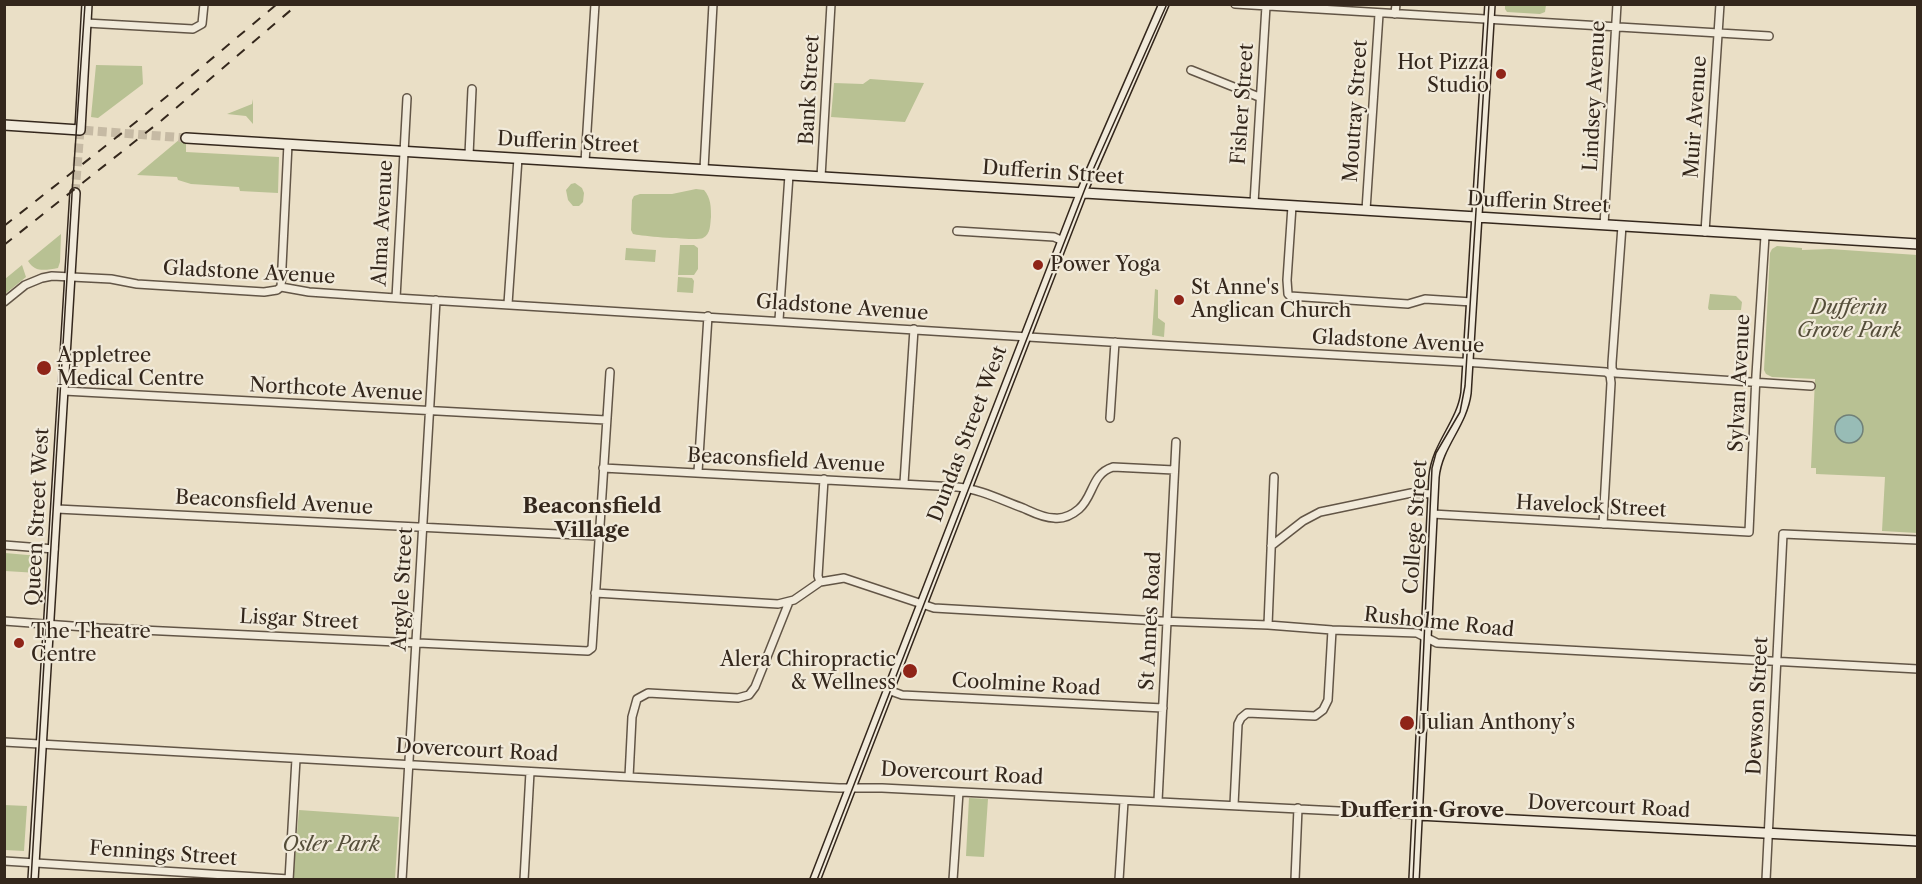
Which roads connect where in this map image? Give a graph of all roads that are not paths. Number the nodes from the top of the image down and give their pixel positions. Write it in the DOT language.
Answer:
graph roads {
  1 [pos="87,4"];
  2 [pos="204,4"];
  3 [pos="594,4"];
  4 [pos="713,4"];
  5 [pos="831,4"];
  6 [pos="1164,4"];
  7 [pos="1235,4"];
  8 [pos="1396,4"];
  9 [pos="1490,4"];
  10 [pos="1617,4"];
  11 [pos="1720,4"];
  12 [pos="1266,6"];
  13 [pos="1307,7"];
  14 [pos="1379,14"];
  15 [pos="1395,14"];
  16 [pos="1490,20"];
  17 [pos="86,23"];
  18 [pos="1616,27"];
  19 [pos="1719,33"];
  20 [pos="1769,36"];
  21 [pos="1191,69"];
  22 [pos="472,89"];
  23 [pos="1259,97"];
  24 [pos="407,99"];
  25 [pos="4,126"];
  26 [pos="186,138"];
  27 [pos="288,144"];
  28 [pos="404,150"];
  29 [pos="469,155"];
  30 [pos="518,158"];
  31 [pos="585,162"];
  32 [pos="704,169"];
  33 [pos="789,175"];
  34 [pos="821,177"];
  35 [pos="1082,192"];
  36 [pos="75,193"];
  37 [pos="1254,203"];
  38 [pos="1292,206"];
  39 [pos="1366,210"];
  40 [pos="1478,217"];
  41 [pos="1604,225"];
  42 [pos="1622,226"];
  43 [pos="957,231"];
  44 [pos="1706,232"];
  45 [pos="1765,236"];
  46 [pos="1063,241"];
  47 [pos="1917,244"];
  48 [pos="70,277"];
  49 [pos="281,287"];
  50 [pos="396,298"];
  51 [pos="436,300"];
  52 [pos="4,302"];
  53 [pos="1472,302"];
  54 [pos="508,304"];
  55 [pos="708,316"];
  56 [pos="779,321"];
  57 [pos="914,329"];
  58 [pos="1026,336"];
  59 [pos="1115,342"];
  60 [pos="1469,363"];
  61 [pos="610,372"];
  62 [pos="1755,382"];
  63 [pos="1811,386"];
  64 [pos="64,391"];
  65 [pos="429,411"];
  66 [pos="1110,418"];
  67 [pos="606,420"];
  68 [pos="1176,442"];
  69 [pos="603,468"];
  70 [pos="1174,470"];
  71 [pos="698,472"];
  72 [pos="1274,477"];
  73 [pos="824,479"];
  74 [pos="903,483"];
  75 [pos="967,488"];
  76 [pos="1433,494"];
  77 [pos="57,509"];
  78 [pos="1432,514"];
  79 [pos="1603,524"];
  80 [pos="423,527"];
  81 [pos="1749,532"];
  82 [pos="598,536"];
  83 [pos="1917,540"];
  84 [pos="4,546"];
  85 [pos="1271,546"];
  86 [pos="54,549"];
  87 [pos="819,582"];
  88 [pos="595,593"];
  89 [pos="789,602"];
  90 [pos="921,605"];
  91 [pos="4,621"];
  92 [pos="1168,621"];
  93 [pos="50,624"];
  94 [pos="1268,625"];
  95 [pos="1332,630"];
  96 [pos="1426,638"];
  97 [pos="416,643"];
  98 [pos="1776,662"];
  99 [pos="1917,669"];
  100 [pos="888,690"];
  101 [pos="1163,708"];
  102 [pos="4,742"];
  103 [pos="42,744"];
  104 [pos="296,759"];
  105 [pos="409,765"];
  106 [pos="530,772"];
  107 [pos="628,777"];
  108 [pos="850,787"];
  109 [pos="959,792"];
  110 [pos="1124,801"];
  111 [pos="1158,801"];
  112 [pos="1234,805"];
  113 [pos="1298,808"];
  114 [pos="1418,815"];
  115 [pos="1768,834"];
  116 [pos="1917,842"];
  117 [pos="4,861"];
  118 [pos="34,862"];
  119 [pos="33,879"];
  120 [pos="289,879"];
  121 [pos="402,879"];
  122 [pos="524,879"];
  123 [pos="815,879"];
  124 [pos="953,879"];
  125 [pos="1119,879"];
  126 [pos="1295,879"];
  127 [pos="1414,879"];
  128 [pos="1766,879"];
  1 -- 17 [label="main road"];
  2 -- 17 [label="street"];
  3 -- 31 [label="street"];
  4 -- 32 [label="street"];
  5 -- 34 [label="street, Bank Street"];
  6 -- 35 [label="main road, Dundas Street West"];
  7 -- 12 [label="street"];
  8 -- 15 [label="street"];
  9 -- 16 [label="main road, College Street"];
  10 -- 18 [label="street, Lindsey Avenue"];
  11 -- 19 [label="street, Muir Avenue"];
  12 -- 13 [label="street"];
  12 -- 23 [label="street, Fisher Street"];
  13 -- 14 [label="street"];
  14 -- 15 [label="street"];
  14 -- 39 [label="street, Moutray Street"];
  15 -- 16 [label="street"];
  16 -- 18 [label="street"];
  16 -- 40 [label="main road, College Street"];
  17 -- 25 [label="main road"];
  18 -- 19 [label="street"];
  18 -- 41 [label="street, Lindsey Avenue"];
  19 -- 20 [label="street"];
  19 -- 44 [label="street, Muir Avenue"];
  21 -- 23 [label="street"];
  22 -- 29 [label="street"];
  23 -- 37 [label="street, Fisher Street"];
  24 -- 28 [label="street, Alma Avenue"];
  26 -- 27 [label="main road, Dufferin Street"];
  27 -- 28 [label="main road, Dufferin Street"];
  27 -- 49 [label="street"];
  28 -- 29 [label="main road, Dufferin Street"];
  28 -- 50 [label="street, Alma Avenue"];
  29 -- 30 [label="main road, Dufferin Street"];
  30 -- 31 [label="main road, Dufferin Street"];
  30 -- 54 [label="street"];
  31 -- 32 [label="main road, Dufferin Street"];
  32 -- 33 [label="main road, Dufferin Street"];
  33 -- 34 [label="main road, Dufferin Street"];
  33 -- 56 [label="street"];
  34 -- 35 [label="main road, Dufferin Street"];
  35 -- 37 [label="main road, Dufferin Street"];
  35 -- 46 [label="main road, Dundas Street West"];
  36 -- 48 [label="main road, Queen Street West"];
  37 -- 38 [label="main road, Dufferin Street"];
  38 -- 39 [label="main road, Dufferin Street"];
  38 -- 53 [label="street"];
  39 -- 40 [label="main road, Dufferin Street"];
  40 -- 41 [label="main road, Dufferin Street"];
  40 -- 53 [label="main road, College Street"];
  41 -- 42 [label="main road, Dufferin Street"];
  42 -- 44 [label="main road, Dufferin Street"];
  42 -- 62 [label="street"];
  43 -- 46 [label="street"];
  44 -- 45 [label="main road, Dufferin Street"];
  45 -- 47 [label="main road, Dufferin Street"];
  45 -- 62 [label="street, Sylvan Avenue"];
  46 -- 58 [label="main road, Dundas Street West"];
  48 -- 49 [label="street, Gladstone Avenue"];
  48 -- 52 [label="street, Gladstone Avenue"];
  48 -- 64 [label="main road, Queen Street West"];
  49 -- 50 [label="street, Gladstone Avenue"];
  50 -- 51 [label="street, Gladstone Avenue"];
  51 -- 54 [label="street, Gladstone Avenue"];
  51 -- 65 [label="street, Argyle Street"];
  53 -- 60 [label="main road, College Street"];
  54 -- 55 [label="street, Gladstone Avenue"];
  55 -- 56 [label="street, Gladstone Avenue"];
  55 -- 71 [label="street"];
  56 -- 57 [label="street, Gladstone Avenue"];
  57 -- 58 [label="street, Gladstone Avenue"];
  57 -- 74 [label="street"];
  58 -- 59 [label="street, Gladstone Avenue"];
  58 -- 75 [label="main road, Dundas Street West"];
  59 -- 60 [label="street, Gladstone Avenue"];
  59 -- 66 [label="street"];
  60 -- 76 [label="main road, College Street"];
  60 -- 79 [label="street, Gladstone Avenue"];
  61 -- 67 [label="street"];
  62 -- 63 [label="street"];
  62 -- 81 [label="street, Sylvan Avenue"];
  64 -- 65 [label="street, Northcote Avenue"];
  64 -- 77 [label="main road, Queen Street West"];
  65 -- 67 [label="street, Northcote Avenue"];
  65 -- 80 [label="street, Argyle Street"];
  67 -- 69 [label="street"];
  68 -- 70 [label="street, St Annes Road"];
  69 -- 71 [label="street, Beaconsfield Avenue"];
  69 -- 82 [label="street"];
  70 -- 75 [label="street, Beaconsfield Avenue"];
  70 -- 92 [label="street, St Annes Road"];
  71 -- 73 [label="street, Beaconsfield Avenue"];
  72 -- 85 [label="street"];
  73 -- 74 [label="street, Beaconsfield Avenue"];
  73 -- 87 [label="street"];
  74 -- 75 [label="street, Beaconsfield Avenue"];
  75 -- 90 [label="main road, Dundas Street West"];
  76 -- 78 [label="main road, College Street"];
  76 -- 85 [label="street"];
  77 -- 80 [label="street, Beaconsfield Avenue"];
  77 -- 86 [label="main road, Queen Street West"];
  78 -- 79 [label="street, Havelock Street"];
  78 -- 96 [label="main road, College Street"];
  79 -- 81 [label="street, Havelock Street"];
  80 -- 82 [label="street, Beaconsfield Avenue"];
  80 -- 97 [label="street, Argyle Street"];
  82 -- 88 [label="street"];
  83 -- 98 [label="street, Dewson Street"];
  84 -- 86 [label="street"];
  85 -- 94 [label="street"];
  86 -- 93 [label="main road, Queen Street West"];
  87 -- 89 [label="street"];
  87 -- 90 [label="street"];
  88 -- 89 [label="street"];
  88 -- 97 [label="street, Lisgar Street"];
  89 -- 107 [label="street"];
  90 -- 92 [label="street, Rusholme Road"];
  90 -- 100 [label="main road, Dundas Street West"];
  91 -- 93 [label="street, Lisgar Street"];
  92 -- 94 [label="street, Rusholme Road"];
  92 -- 101 [label="street, St Annes Road"];
  93 -- 97 [label="street, Lisgar Street"];
  93 -- 103 [label="main road, Queen Street West"];
  94 -- 95 [label="street, Rusholme Road"];
  95 -- 96 [label="street, Rusholme Road"];
  95 -- 112 [label="street"];
  96 -- 98 [label="street, Rusholme Road"];
  96 -- 114 [label="main road, College Street"];
  97 -- 105 [label="street, Argyle Street"];
  98 -- 99 [label="street, Rusholme Road"];
  98 -- 115 [label="street, Dewson Street"];
  100 -- 101 [label="street, Coolmine Road"];
  100 -- 108 [label="main road, Dundas Street West"];
  101 -- 111 [label="street, St Annes Road"];
  102 -- 103 [label="street, Dovercourt Road"];
  103 -- 104 [label="street, Dovercourt Road"];
  103 -- 118 [label="main road, Queen Street West"];
  104 -- 105 [label="street, Dovercourt Road"];
  104 -- 120 [label="street"];
  105 -- 106 [label="street, Dovercourt Road"];
  105 -- 121 [label="street, Argyle Street"];
  106 -- 107 [label="street, Dovercourt Road"];
  106 -- 122 [label="street"];
  107 -- 108 [label="street, Dovercourt Road"];
  108 -- 109 [label="street, Dovercourt Road"];
  108 -- 123 [label="main road, Dundas Street West"];
  109 -- 110 [label="street, Dovercourt Road"];
  109 -- 124 [label="street"];
  110 -- 111 [label="street, Dovercourt Road"];
  110 -- 125 [label="street"];
  111 -- 112 [label="street, Dovercourt Road"];
  112 -- 113 [label="street, Dovercourt Road"];
  113 -- 114 [label="street, Dovercourt Road"];
  113 -- 126 [label="street"];
  114 -- 115 [label="main road, Dovercourt Road"];
  114 -- 127 [label="main road, College Street"];
  115 -- 116 [label="main road, Dovercourt Road"];
  115 -- 128 [label="street, Dewson Street"];
  117 -- 118 [label="street, Fennings Street"];
  118 -- 119 [label="main road, Queen Street West"];
  118 -- 120 [label="street, Fennings Street"];
}
